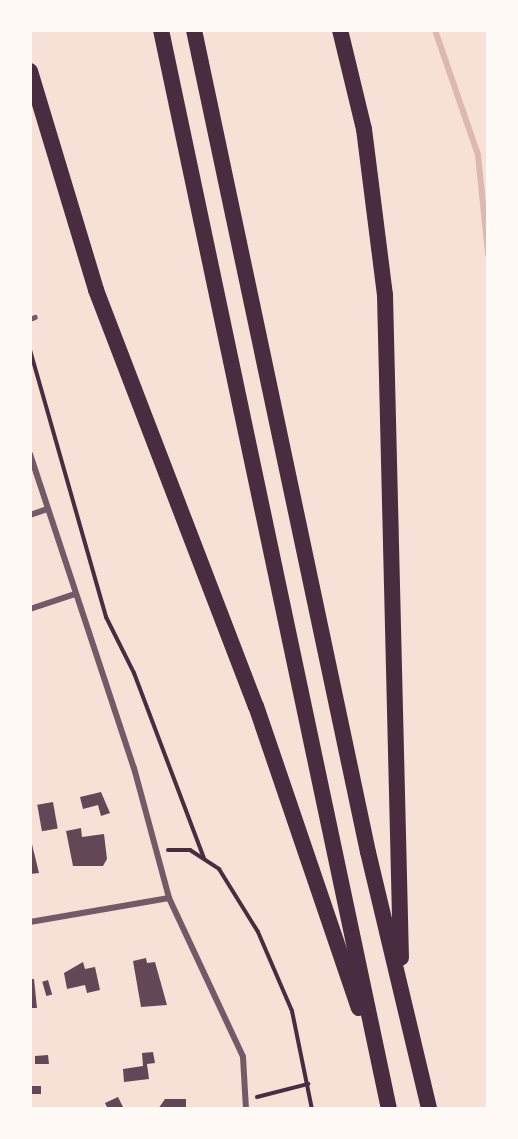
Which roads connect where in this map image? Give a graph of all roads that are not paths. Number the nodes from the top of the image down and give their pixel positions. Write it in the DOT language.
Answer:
graph roads {
  1 [pos="161,30"];
  2 [pos="194,30"];
  3 [pos="340,30"];
  4 [pos="30,71"];
  5 [pos="30,453"];
  6 [pos="47,509"];
  7 [pos="30,515"];
  8 [pos="75,594"];
  9 [pos="30,609"];
  10 [pos="169,898"];
  11 [pos="30,922"];
  12 [pos="402,986"];
  13 [pos="379,1062"];
  14 [pos="246,1109"];
  15 [pos="389,1109"];
  16 [pos="429,1109"];
  1 -- 13 [label="highway"];
  2 -- 12 [label="highway"];
  3 -- 12 [label="highway"];
  4 -- 13 [label="highway"];
  5 -- 6 [label="street"];
  6 -- 7 [label="street"];
  6 -- 8 [label="street"];
  8 -- 9 [label="street"];
  8 -- 10 [label="street"];
  10 -- 11 [label="street"];
  10 -- 14 [label="street"];
  12 -- 16 [label="highway"];
  13 -- 15 [label="highway"];
}
